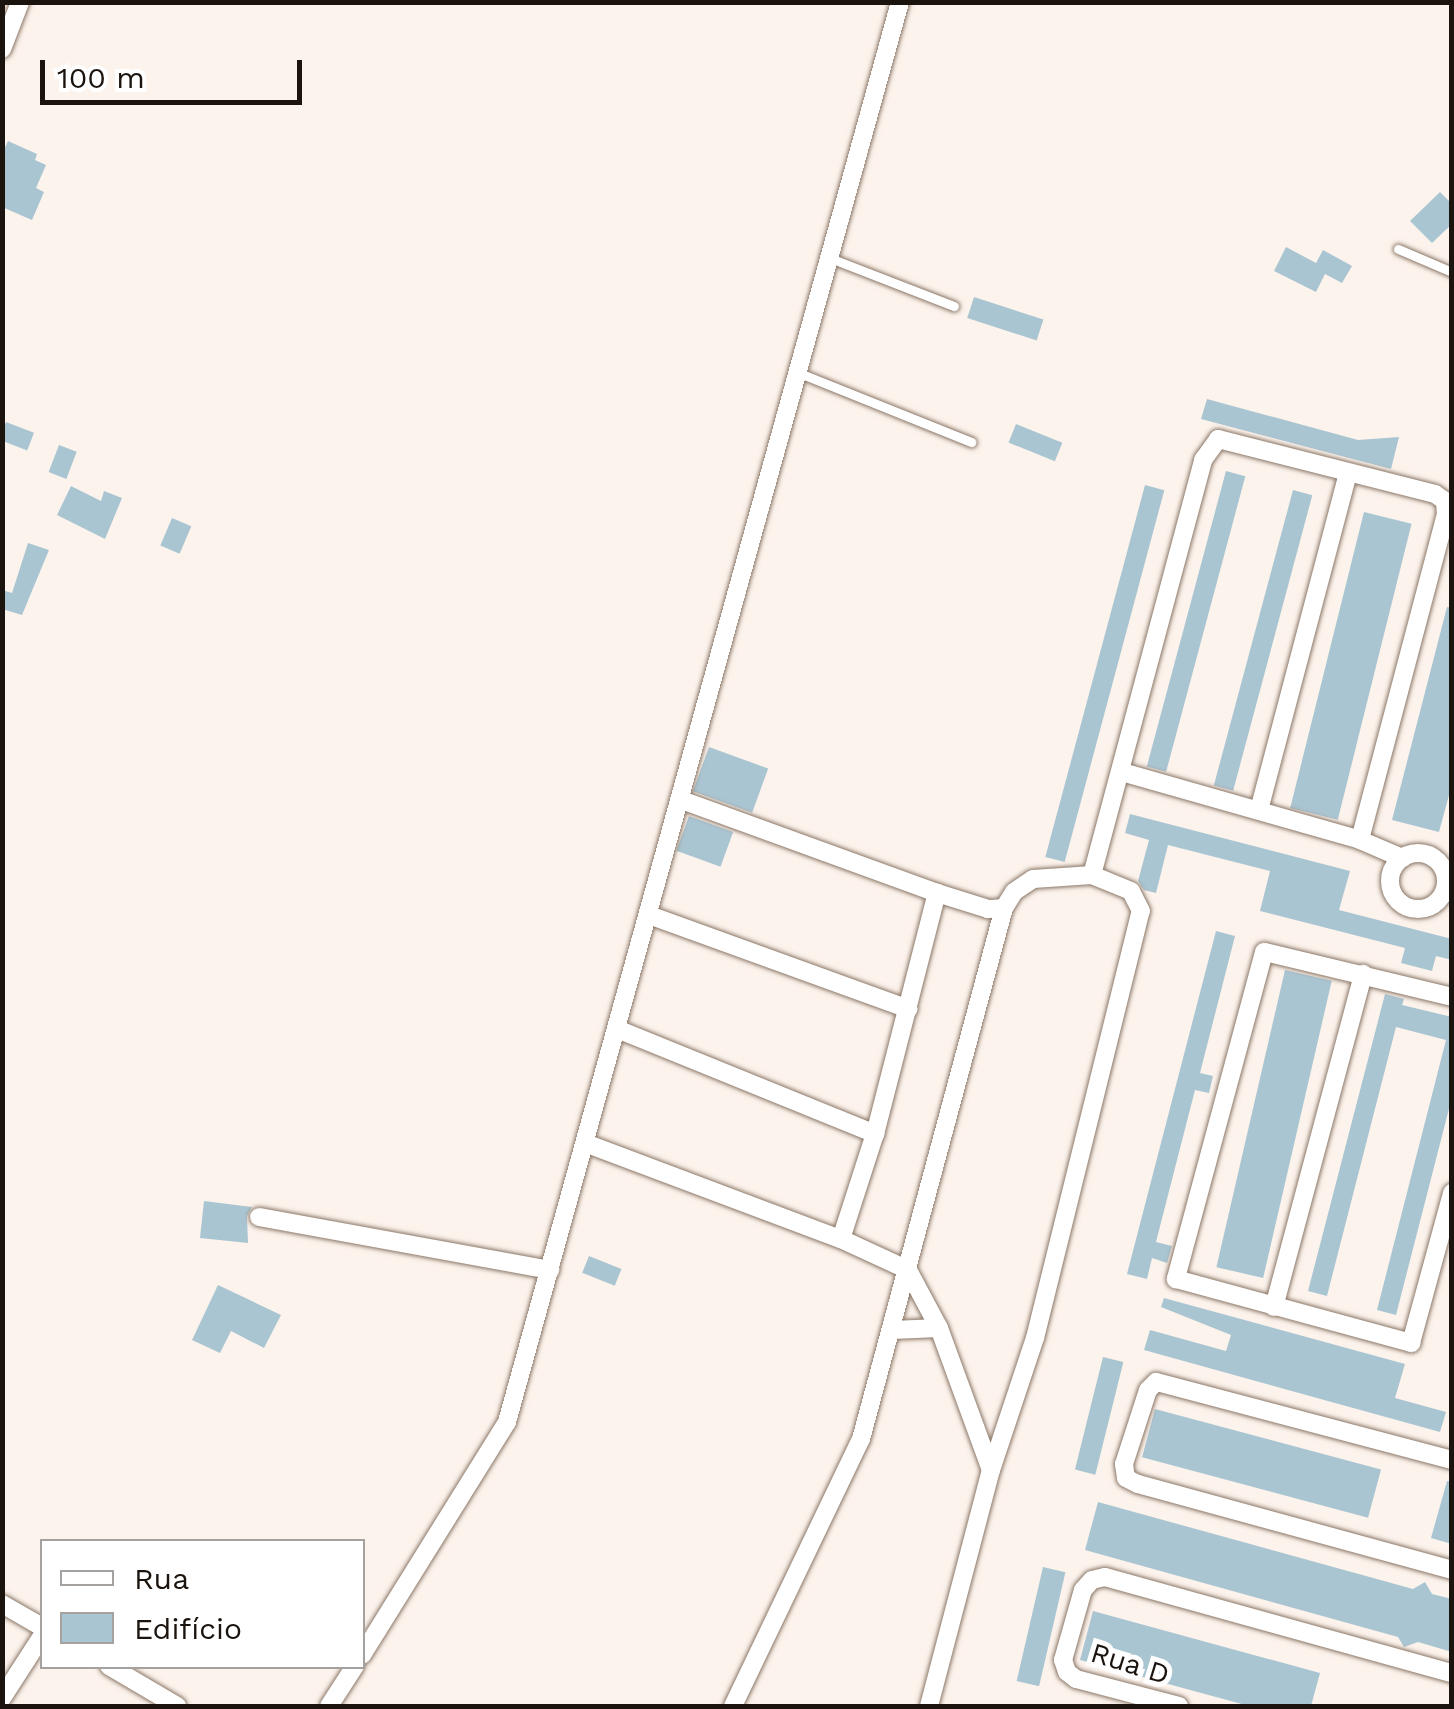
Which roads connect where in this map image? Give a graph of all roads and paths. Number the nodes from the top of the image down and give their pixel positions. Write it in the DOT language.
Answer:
graph roads {
  1 [pos="20,2"];
  2 [pos="900,2"];
  3 [pos="2,49"];
  4 [pos="1398,250"];
  5 [pos="827,257"];
  6 [pos="1452,272"];
  7 [pos="954,306"];
  8 [pos="796,371"];
  9 [pos="971,442"];
  10 [pos="1348,474"];
  11 [pos="1122,772"];
  12 [pos="681,800"];
  13 [pos="1260,810"];
  14 [pos="1360,840"];
  15 [pos="1402,858"];
  16 [pos="1092,876"];
  17 [pos="937,894"];
  18 [pos="1430,907"];
  19 [pos="1004,908"];
  20 [pos="1452,912"];
  21 [pos="649,915"];
  22 [pos="1363,974"];
  23 [pos="1452,997"];
  24 [pos="908,1009"];
  25 [pos="617,1029"];
  26 [pos="876,1134"];
  27 [pos="586,1142"];
  28 [pos="1452,1192"];
  29 [pos="259,1217"];
  30 [pos="842,1239"];
  31 [pos="550,1270"];
  32 [pos="908,1270"];
  33 [pos="1274,1308"];
  34 [pos="939,1328"];
  35 [pos="892,1330"];
  36 [pos="1452,1460"];
  37 [pos="991,1470"];
  38 [pos="1452,1570"];
  39 [pos="2,1604"];
  40 [pos="40,1626"];
  41 [pos="40,1639"];
  42 [pos="365,1650"];
  43 [pos="113,1669"];
  44 [pos="353,1669"];
  45 [pos="1452,1673"];
  46 [pos="2,1698"];
  47 [pos="153,1700"];
  48 [pos="177,1706"];
  49 [pos="329,1706"];
  50 [pos="733,1706"];
  51 [pos="929,1706"];
  52 [pos="1178,1706"];
  1 -- 3 [label="street"];
  2 -- 5 [label="street"];
  4 -- 6 [label="lane"];
  5 -- 7 [label="lane"];
  5 -- 8 [label="street"];
  8 -- 9 [label="lane"];
  8 -- 12 [label="street"];
  10 -- 11 [label="street"];
  10 -- 13 [label="street"];
  10 -- 14 [label="street"];
  11 -- 13 [label="street"];
  11 -- 16 [label="street"];
  12 -- 17 [label="street"];
  12 -- 21 [label="street"];
  13 -- 14 [label="street"];
  14 -- 15 [label="street"];
  15 -- 18 [label="street"];
  15 -- 18 [label="street"];
  16 -- 19 [label="street"];
  16 -- 37 [label="street"];
  17 -- 19 [label="street"];
  17 -- 24 [label="street"];
  18 -- 20 [label="street"];
  19 -- 32 [label="street"];
  21 -- 24 [label="street"];
  21 -- 25 [label="street"];
  22 -- 23 [label="street"];
  22 -- 33 [label="street"];
  22 -- 33 [label="street"];
  24 -- 26 [label="street"];
  25 -- 26 [label="street"];
  25 -- 27 [label="street"];
  26 -- 30 [label="street"];
  27 -- 30 [label="street"];
  27 -- 31 [label="street"];
  28 -- 33 [label="street"];
  29 -- 31 [label="street"];
  30 -- 32 [label="street"];
  31 -- 42 [label="street"];
  32 -- 34 [label="street"];
  32 -- 35 [label="street"];
  34 -- 35 [label="street"];
  34 -- 37 [label="street"];
  35 -- 50 [label="street"];
  36 -- 38 [label="street"];
  37 -- 51 [label="street"];
  39 -- 40 [label="street"];
  41 -- 46 [label="street"];
  43 -- 47 [label="street"];
  44 -- 49 [label="street"];
  45 -- 52 [label="street, Rua D"];
  47 -- 48 [label="street"];
}
